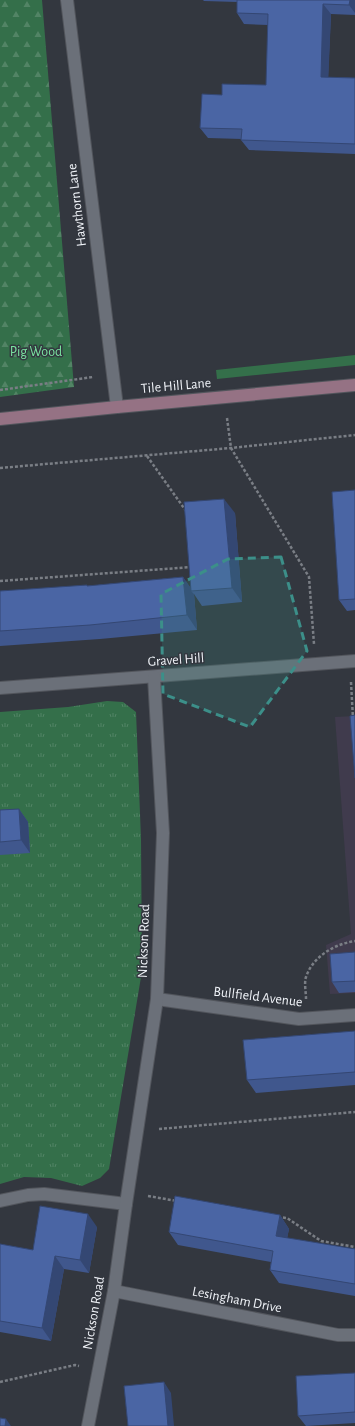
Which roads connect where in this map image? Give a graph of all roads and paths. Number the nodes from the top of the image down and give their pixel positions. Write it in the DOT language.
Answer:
graph roads {
  1 [pos="68,0"];
  2 [pos="113,374"];
  3 [pos="355,385"];
  4 [pos="0,390"];
  5 [pos="210,398"];
  6 [pos="117,407"];
  7 [pos="0,420"];
  8 [pos="355,436"];
  9 [pos="231,448"];
  10 [pos="147,456"];
  11 [pos="0,468"];
  12 [pos="188,513"];
  13 [pos="191,560"];
  14 [pos="0,581"];
  15 [pos="352,662"];
  16 [pos="316,664"];
  17 [pos="154,677"];
  18 [pos="0,688"];
  19 [pos="354,725"];
  20 [pos="355,941"];
  21 [pos="157,999"];
  22 [pos="355,1015"];
  23 [pos="307,1019"];
  24 [pos="355,1112"];
  25 [pos="136,1131"];
  26 [pos="127,1198"];
  27 [pos="0,1201"];
  28 [pos="181,1201"];
  29 [pos="271,1216"];
  30 [pos="355,1247"];
  31 [pos="114,1291"];
  32 [pos="355,1335"];
  33 [pos="99,1371"];
  34 [pos="0,1382"];
  35 [pos="88,1426"];
  1 -- 2 [label="street, Hawthorn Lane"];
  2 -- 4 [label="path"];
  2 -- 6 [label="street, Hawthorn Lane"];
  3 -- 5 [label="main road, Tile Hill Lane"];
  5 -- 6 [label="main road, Tile Hill Lane"];
  5 -- 9 [label="path"];
  6 -- 7 [label="main road, Tile Hill Lane"];
  8 -- 9 [label="path"];
  9 -- 10 [label="path"];
  9 -- 16 [label="path"];
  10 -- 11 [label="path"];
  10 -- 12 [label="path"];
  13 -- 14 [label="path"];
  15 -- 16 [label="street, Gravel Hill"];
  15 -- 19 [label="path"];
  16 -- 17 [label="street, Gravel Hill"];
  17 -- 18 [label="street, Gravel Hill"];
  17 -- 21 [label="street, Nickson Road"];
  20 -- 23 [label="path"];
  21 -- 23 [label="street, Bullfield Avenue"];
  21 -- 25 [label="street, Nickson Road"];
  22 -- 23 [label="street, Bullfield Avenue"];
  24 -- 25 [label="path"];
  25 -- 26 [label="street, Nickson Road"];
  26 -- 27 [label="street"];
  26 -- 28 [label="path"];
  26 -- 31 [label="street, Nickson Road"];
  29 -- 30 [label="path"];
  31 -- 32 [label="street, Lesingham Drive"];
  31 -- 33 [label="street, Nickson Road"];
  33 -- 34 [label="path"];
  33 -- 35 [label="street, Nickson Road"];
}
